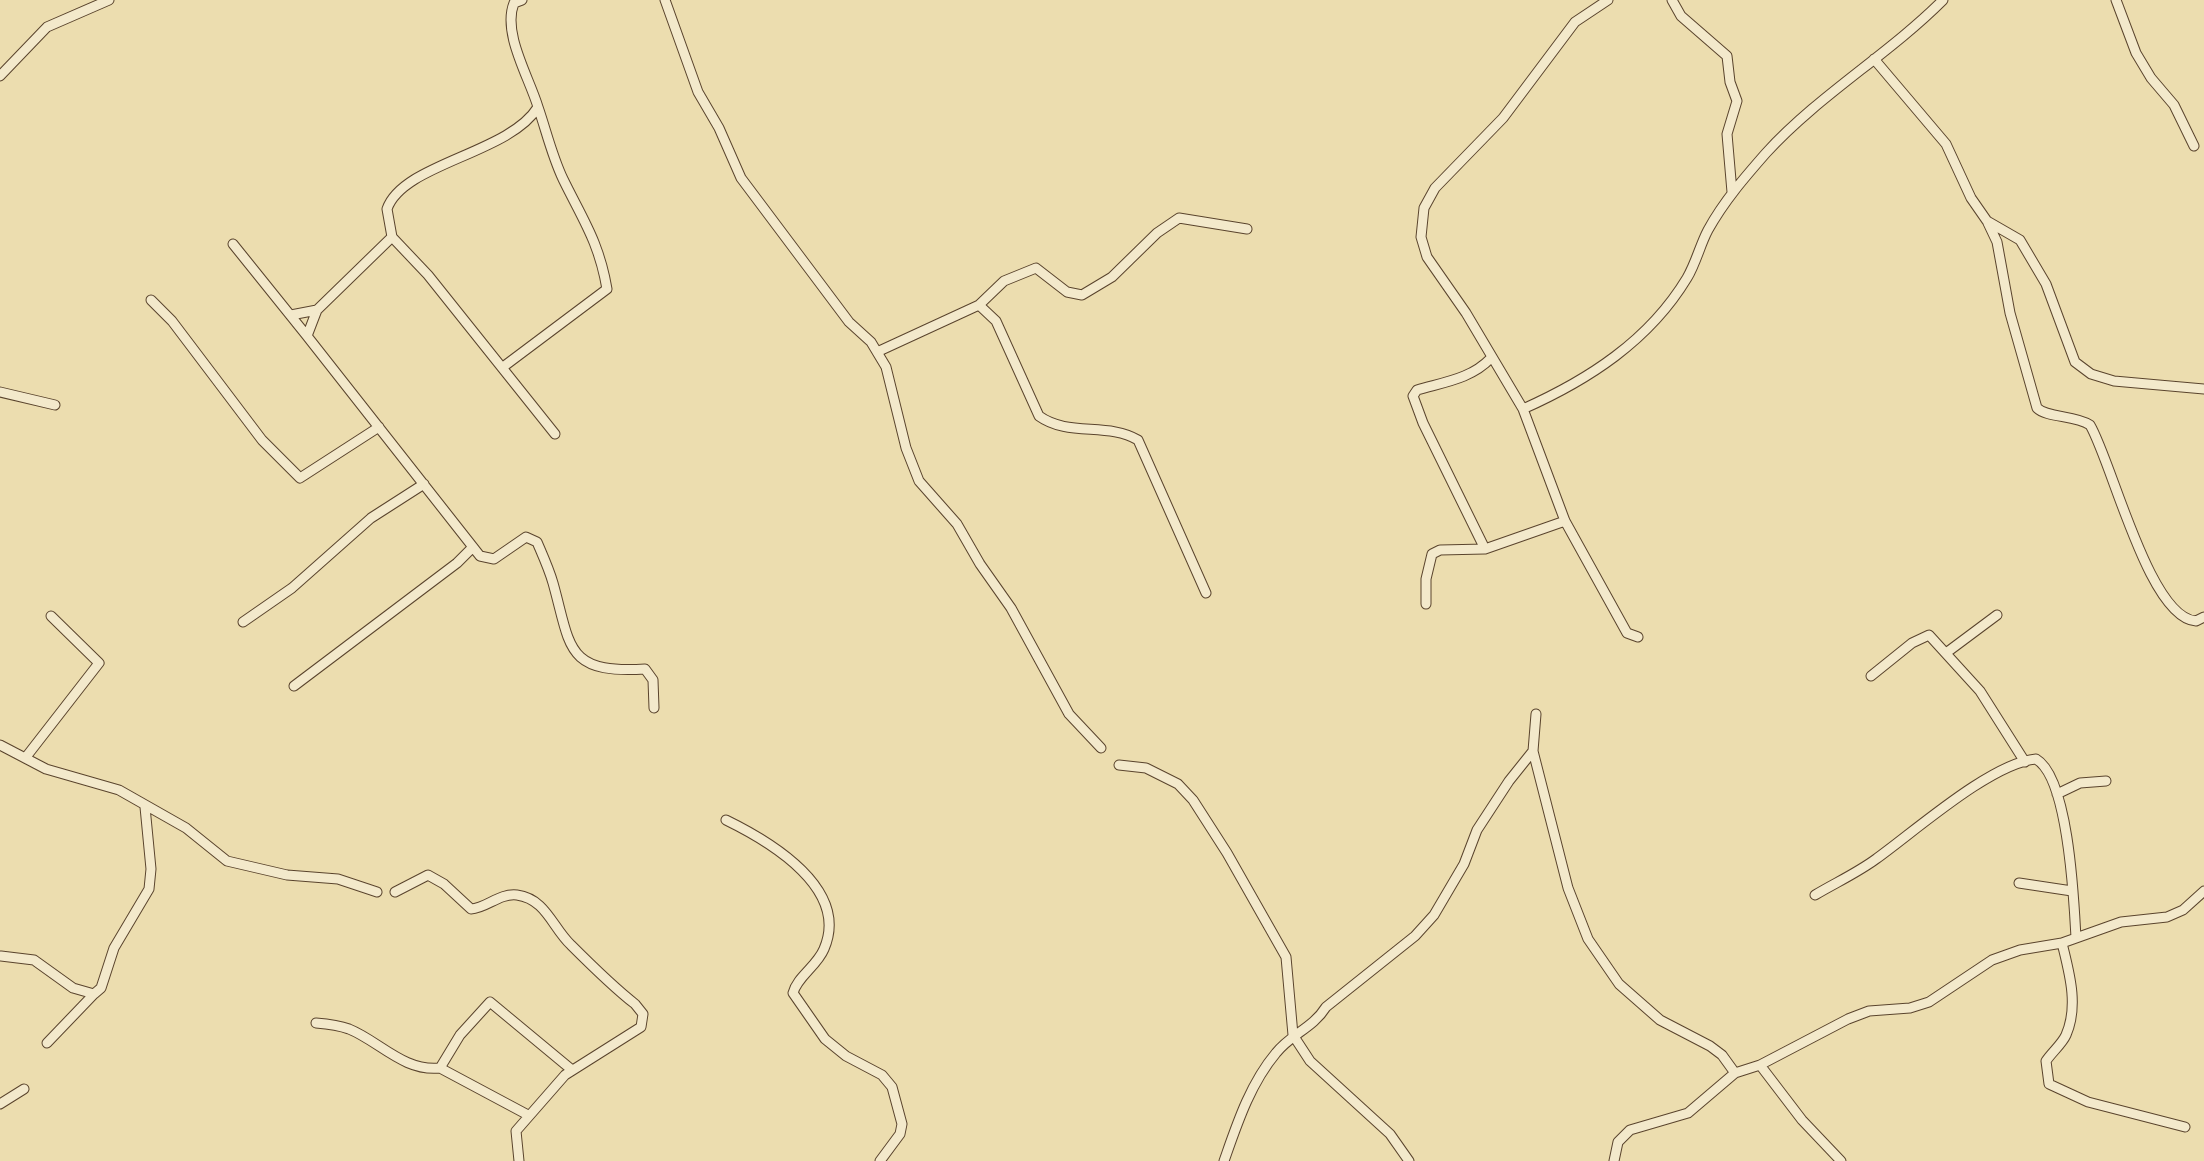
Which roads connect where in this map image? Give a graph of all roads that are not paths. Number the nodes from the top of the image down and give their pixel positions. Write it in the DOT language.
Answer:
graph roads {
  1 [pos="109,0"];
  2 [pos="522,0"];
  3 [pos="665,0"];
  4 [pos="1608,0"];
  5 [pos="1672,0"];
  6 [pos="1944,0"];
  7 [pos="2116,0"];
  8 [pos="1874,59"];
  9 [pos="0,76"];
  10 [pos="538,107"];
  11 [pos="2194,146"];
  12 [pos="1732,192"];
  13 [pos="1987,221"];
  14 [pos="1247,229"];
  15 [pos="392,237"];
  16 [pos="233,244"];
  17 [pos="152,300"];
  18 [pos="979,304"];
  19 [pos="317,310"];
  20 [pos="291,315"];
  21 [pos="307,335"];
  22 [pos="877,352"];
  23 [pos="1491,358"];
  24 [pos="503,367"];
  25 [pos="2204,389"];
  26 [pos="0,392"];
  27 [pos="55,405"];
  28 [pos="1523,409"];
  29 [pos="379,427"];
  30 [pos="555,434"];
  31 [pos="424,484"];
  32 [pos="1565,521"];
  33 [pos="473,547"];
  34 [pos="1485,549"];
  35 [pos="1206,593"];
  36 [pos="1426,604"];
  37 [pos="1997,615"];
  38 [pos="51,617"];
  39 [pos="2204,617"];
  40 [pos="243,622"];
  41 [pos="1638,637"];
  42 [pos="1946,653"];
  43 [pos="1871,676"];
  44 [pos="294,686"];
  45 [pos="654,708"];
  46 [pos="1536,714"];
  47 [pos="0,745"];
  48 [pos="1101,748"];
  49 [pos="1533,751"];
  50 [pos="26,757"];
  51 [pos="2025,762"];
  52 [pos="1119,765"];
  53 [pos="2106,781"];
  54 [pos="2057,794"];
  55 [pos="145,807"];
  56 [pos="726,820"];
  57 [pos="2019,883"];
  58 [pos="2072,891"];
  59 [pos="2204,891"];
  60 [pos="377,892"];
  61 [pos="395,892"];
  62 [pos="1815,895"];
  63 [pos="2076,938"];
  64 [pos="2062,943"];
  65 [pos="1,956"];
  66 [pos="94,994"];
  67 [pos="316,1023"];
  68 [pos="1293,1035"];
  69 [pos="47,1043"];
  70 [pos="1760,1065"];
  71 [pos="440,1068"];
  72 [pos="572,1070"];
  73 [pos="1735,1073"];
  74 [pos="24,1089"];
  75 [pos="0,1104"];
  76 [pos="528,1115"];
  77 [pos="2185,1127"];
  78 [pos="519,1161"];
  79 [pos="880,1161"];
  80 [pos="1224,1161"];
  81 [pos="1409,1161"];
  82 [pos="1614,1161"];
  83 [pos="1841,1161"];
  1 -- 9 [label="street"];
  2 -- 10 [label="street"];
  3 -- 22 [label="street"];
  4 -- 23 [label="street"];
  5 -- 12 [label="street"];
  6 -- 8 [label="street"];
  7 -- 11 [label="street"];
  8 -- 12 [label="street"];
  8 -- 13 [label="street"];
  10 -- 15 [label="street"];
  10 -- 24 [label="street"];
  12 -- 28 [label="street"];
  13 -- 25 [label="street"];
  13 -- 39 [label="street"];
  14 -- 18 [label="street"];
  15 -- 19 [label="street"];
  15 -- 24 [label="street"];
  16 -- 20 [label="street"];
  17 -- 29 [label="street"];
  18 -- 22 [label="street"];
  18 -- 35 [label="street"];
  19 -- 20 [label="street"];
  19 -- 21 [label="street"];
  20 -- 21 [label="street"];
  21 -- 29 [label="street"];
  22 -- 48 [label="street"];
  23 -- 28 [label="street"];
  23 -- 34 [label="street"];
  24 -- 30 [label="street"];
  26 -- 27 [label="street"];
  28 -- 32 [label="street"];
  29 -- 31 [label="street"];
  31 -- 33 [label="street"];
  31 -- 40 [label="street"];
  32 -- 34 [label="street"];
  32 -- 41 [label="street"];
  33 -- 44 [label="street"];
  33 -- 45 [label="street"];
  34 -- 36 [label="street"];
  37 -- 42 [label="street"];
  38 -- 50 [label="street"];
  42 -- 43 [label="street"];
  42 -- 51 [label="street"];
  46 -- 49 [label="street"];
  47 -- 50 [label="street"];
  49 -- 68 [label="street"];
  49 -- 73 [label="street"];
  50 -- 55 [label="street"];
  51 -- 54 [label="street"];
  51 -- 62 [label="street"];
  52 -- 68 [label="street"];
  53 -- 54 [label="street"];
  54 -- 58 [label="street"];
  55 -- 60 [label="street"];
  55 -- 66 [label="street"];
  56 -- 79 [label="street"];
  57 -- 58 [label="street"];
  58 -- 63 [label="street"];
  59 -- 63 [label="street"];
  61 -- 72 [label="street"];
  63 -- 64 [label="street"];
  64 -- 70 [label="street"];
  64 -- 77 [label="street"];
  65 -- 66 [label="street"];
  66 -- 69 [label="street"];
  67 -- 71 [label="street"];
  68 -- 80 [label="street"];
  68 -- 81 [label="street"];
  70 -- 73 [label="street"];
  70 -- 83 [label="street"];
  71 -- 72 [label="street"];
  71 -- 76 [label="street"];
  72 -- 76 [label="street"];
  73 -- 82 [label="street"];
  74 -- 75 [label="street"];
  76 -- 78 [label="street"];
}
